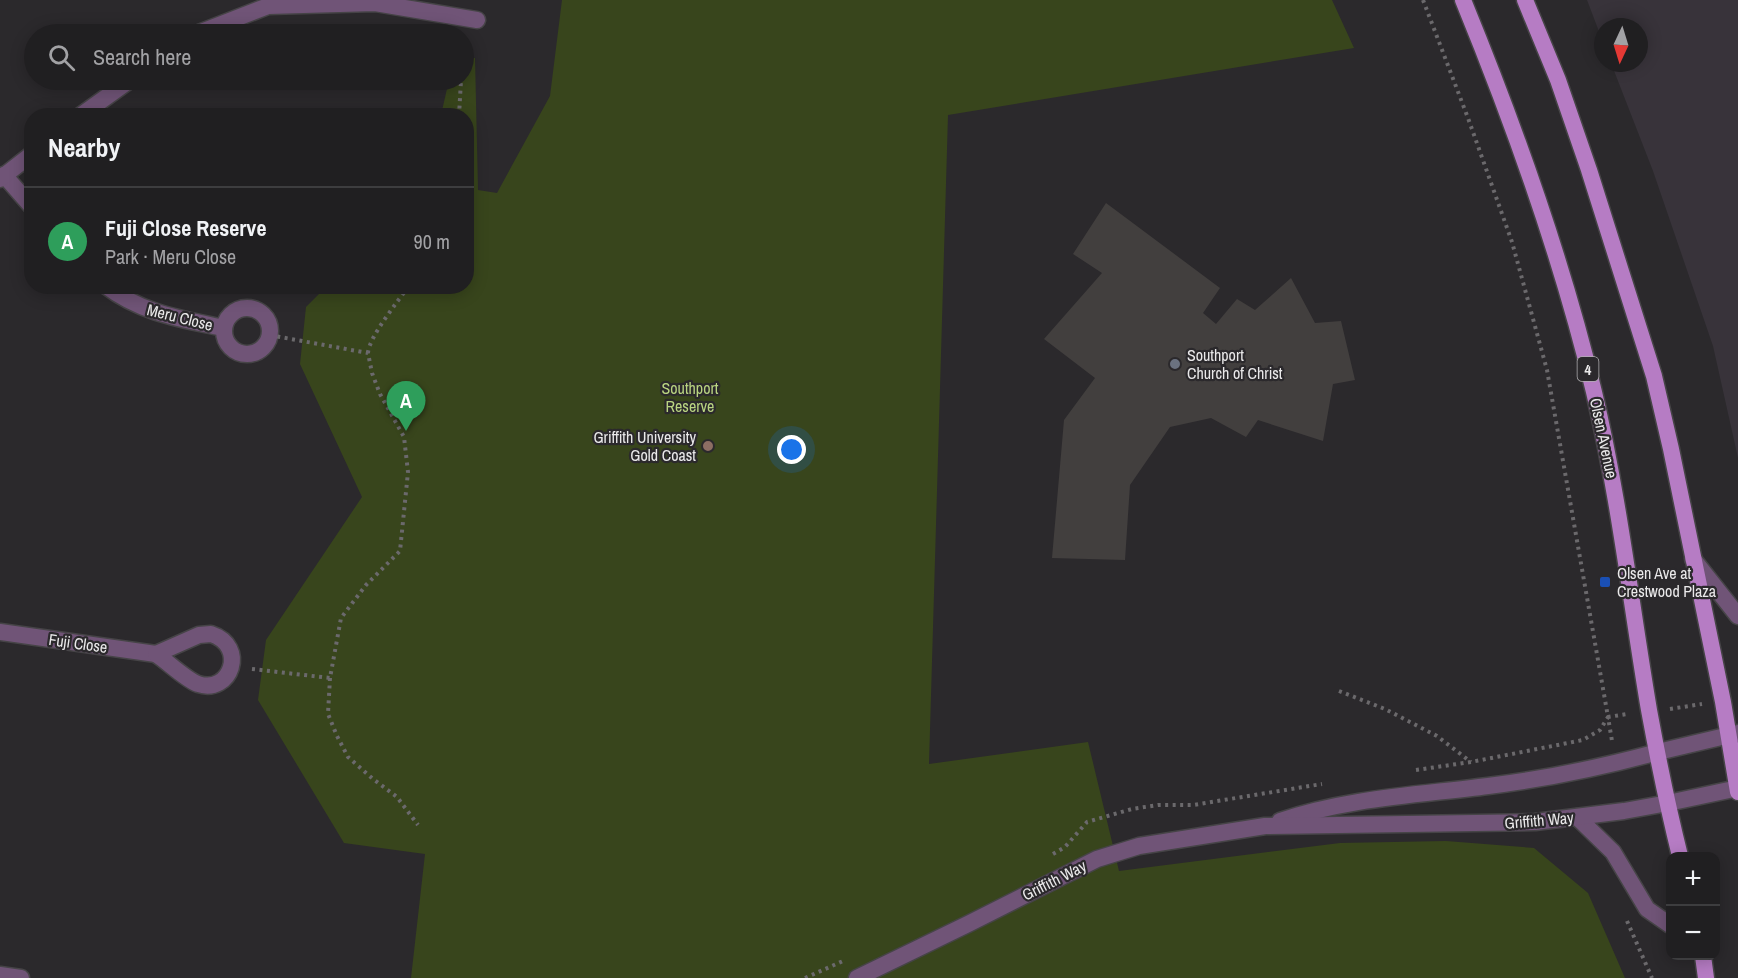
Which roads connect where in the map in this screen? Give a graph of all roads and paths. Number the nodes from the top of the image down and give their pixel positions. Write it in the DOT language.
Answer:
graph roads {
  1 [pos="1423,0"];
  2 [pos="1463,0"];
  3 [pos="1525,0"];
  4 [pos="477,20"];
  5 [pos="222,24"];
  6 [pos="116,90"];
  7 [pos="460,90"];
  8 [pos="91,108"];
  9 [pos="459,108"];
  10 [pos="24,160"];
  11 [pos="2,177"];
  12 [pos="24,199"];
  13 [pos="116,294"];
  14 [pos="404,294"];
  15 [pos="224,328"];
  16 [pos="269,336"];
  17 [pos="368,353"];
  18 [pos="1693,559"];
  19 [pos="1738,616"];
  20 [pos="0,632"];
  21 [pos="156,654"];
  22 [pos="231,667"];
  23 [pos="330,678"];
  24 [pos="1339,692"];
  25 [pos="1723,702"];
  26 [pos="1650,711"];
  27 [pos="1733,734"];
  28 [pos="1659,752"];
  29 [pos="1471,762"];
  30 [pos="1738,790"];
  31 [pos="1668,803"];
  32 [pos="1577,817"];
  33 [pos="418,825"];
  34 [pos="1265,826"];
  35 [pos="1679,852"];
  36 [pos="1666,922"];
  37 [pos="1703,960"];
  38 [pos="0,975"];
  39 [pos="21,978"];
  40 [pos="857,978"];
  41 [pos="1706,978"];
  1 -- 26 [label="path"];
  2 -- 26 [label="main road, Olsen Avenue / 4"];
  3 -- 18 [label="main road"];
  4 -- 5 [label="street"];
  6 -- 8 [label="street"];
  7 -- 9 [label="path"];
  10 -- 11 [label="street"];
  11 -- 12 [label="street"];
  13 -- 15 [label="street, Meru Close"];
  14 -- 17 [label="path"];
  15 -- 16 [label="street, Meru Close"];
  15 -- 16 [label="street, Meru Close"];
  16 -- 17 [label="path"];
  17 -- 23 [label="path"];
  18 -- 19 [label="street"];
  18 -- 25 [label="main road"];
  20 -- 21 [label="street, Fuji Close"];
  21 -- 22 [label="street, Fuji Close"];
  21 -- 22 [label="street"];
  22 -- 23 [label="path"];
  23 -- 33 [label="path"];
  24 -- 29 [label="path"];
  25 -- 26 [label="path"];
  25 -- 27 [label="main road"];
  26 -- 28 [label="main road, Olsen Avenue / 4"];
  27 -- 28 [label="street, Griffith Way"];
  27 -- 30 [label="main road"];
  28 -- 31 [label="main road, Olsen Avenue / 4"];
  28 -- 34 [label="street, Griffith Way"];
  30 -- 31 [label="street, Griffith Way"];
  31 -- 32 [label="street, Griffith Way"];
  31 -- 35 [label="main road, Olsen Avenue / 4"];
  32 -- 34 [label="street, Griffith Way"];
  32 -- 36 [label="street"];
  34 -- 40 [label="street, Griffith Way"];
  37 -- 41 [label="main road"];
  38 -- 39 [label="street"];
}
